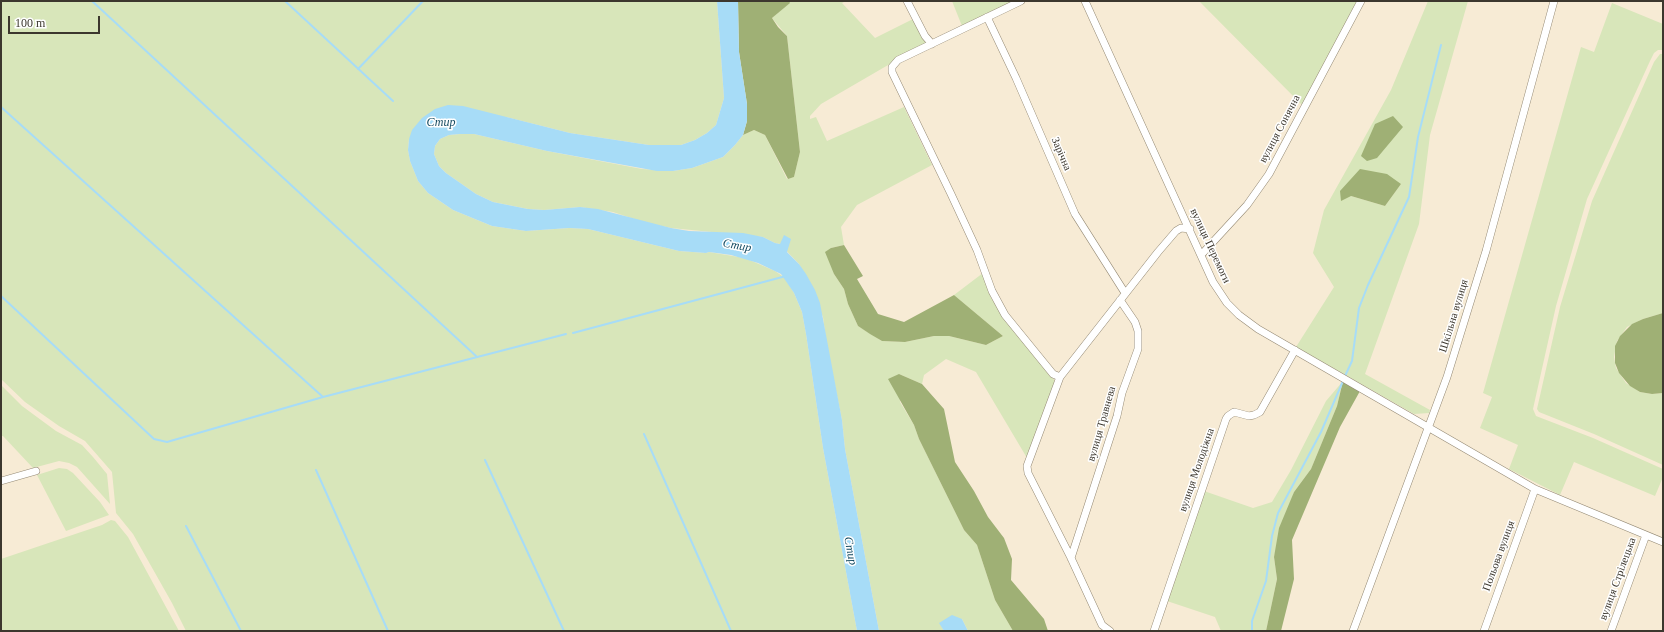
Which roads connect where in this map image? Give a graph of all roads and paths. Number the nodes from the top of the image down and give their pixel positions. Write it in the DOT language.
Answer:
graph roads {
  1 [pos="907,1"];
  2 [pos="1021,1"];
  3 [pos="1086,1"];
  4 [pos="1361,1"];
  5 [pos="1554,1"];
  6 [pos="987,17"];
  7 [pos="932,44"];
  8 [pos="1190,229"];
  9 [pos="1201,255"];
  10 [pos="1125,293"];
  11 [pos="1120,300"];
  12 [pos="1295,350"];
  13 [pos="1060,377"];
  14 [pos="1430,427"];
  15 [pos="36,471"];
  16 [pos="1,481"];
  17 [pos="1535,489"];
  18 [pos="1646,535"];
  19 [pos="1663,542"];
  20 [pos="1071,558"];
  21 [pos="1110,631"];
  22 [pos="1154,631"];
  23 [pos="1353,631"];
  24 [pos="1484,631"];
  25 [pos="1611,631"];
  1 -- 7 [label="street"];
  2 -- 6 [label="street"];
  3 -- 8 [label="street, вулиця Перемоги"];
  4 -- 9 [label="street, вулиця Сонячна"];
  5 -- 14 [label="street, Шкільна вулиця"];
  6 -- 7 [label="street"];
  6 -- 10 [label="street, Зарічна"];
  7 -- 13 [label="street"];
  8 -- 9 [label="street, вулиця Перемоги"];
  8 -- 10 [label="street"];
  9 -- 12 [label="street, вулиця Перемоги"];
  10 -- 11 [label="street"];
  11 -- 13 [label="street"];
  11 -- 20 [label="street, вулиця Травнева"];
  12 -- 14 [label="street, вулиця Перемоги"];
  12 -- 22 [label="street, вулиця Молодіжна"];
  13 -- 20 [label="street"];
  14 -- 17 [label="street, вулиця Перемоги"];
  14 -- 23 [label="street, Шкільна вулиця"];
  15 -- 16 [label="street"];
  17 -- 18 [label="street, вулиця Перемоги"];
  17 -- 24 [label="street, Польова вулиця"];
  18 -- 19 [label="street, вулиця Перемоги"];
  18 -- 25 [label="street, вулиця Стрілецька"];
  20 -- 21 [label="street"];
}
